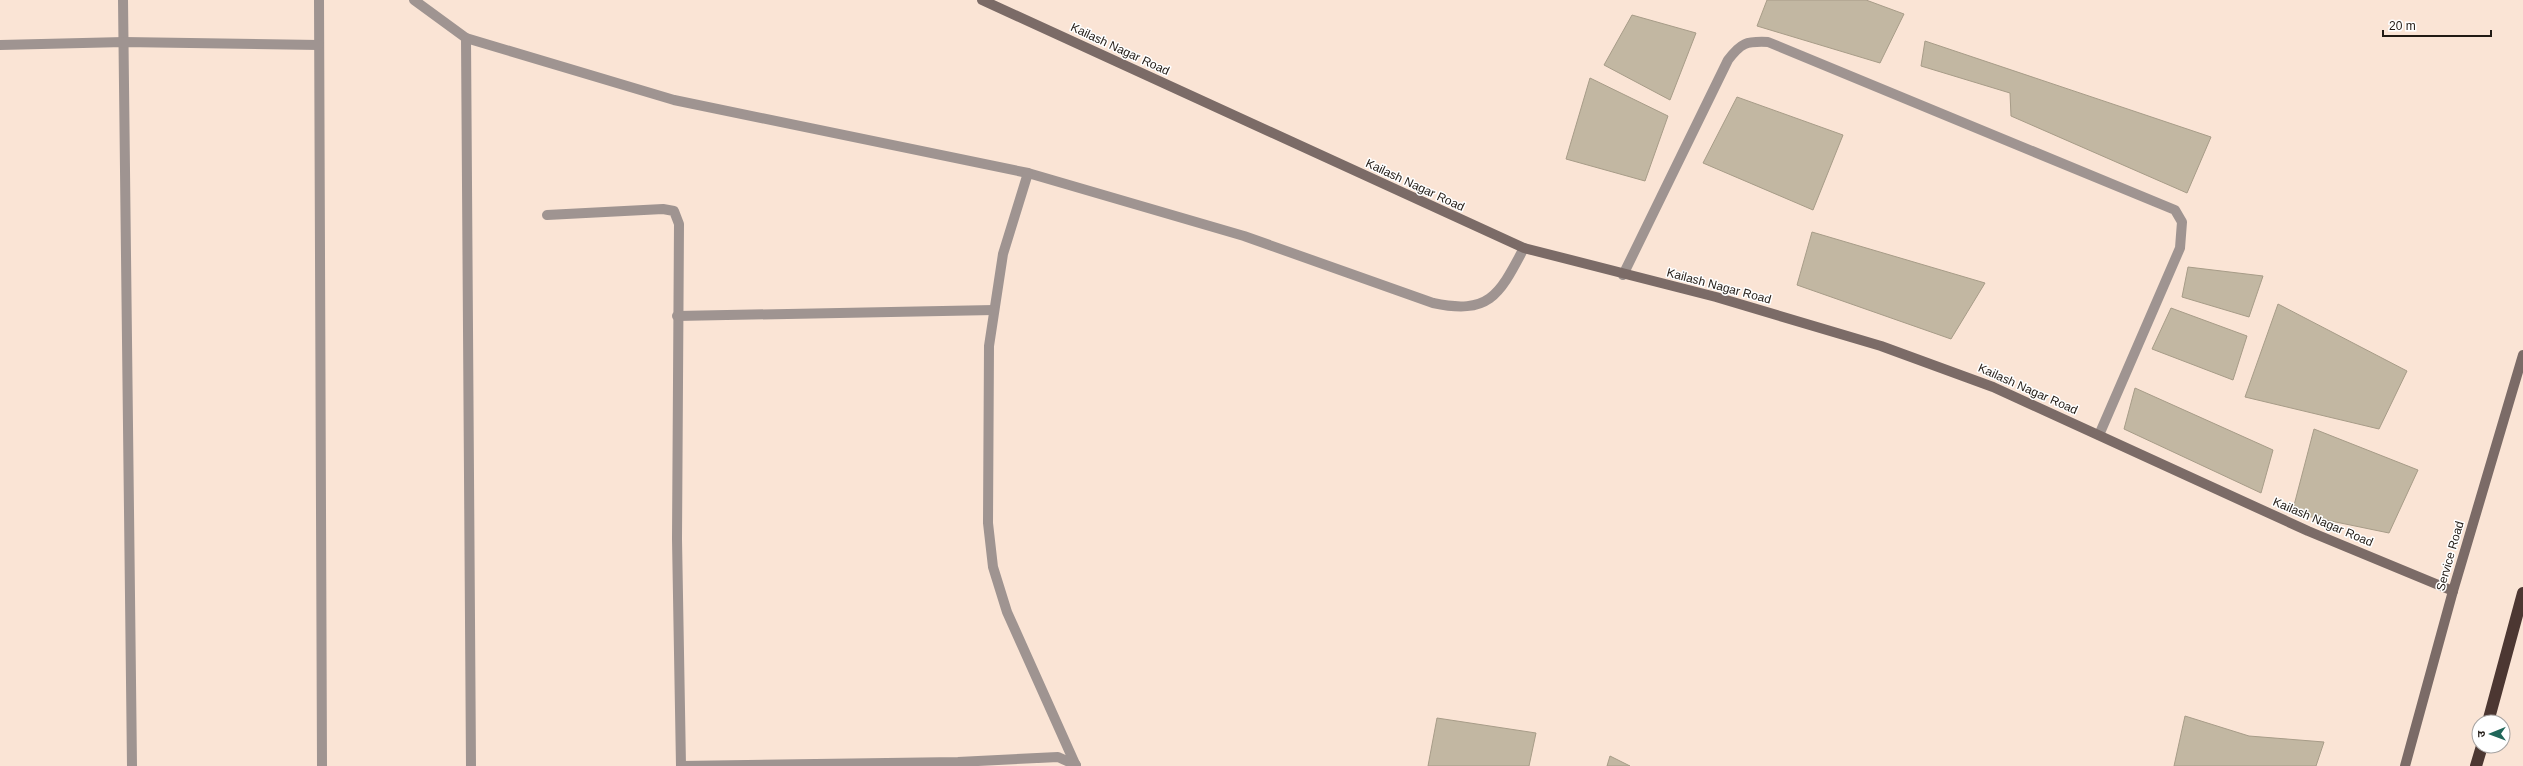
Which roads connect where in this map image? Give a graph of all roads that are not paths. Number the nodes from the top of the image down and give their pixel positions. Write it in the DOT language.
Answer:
graph roads {
  1 [pos="124,0"];
  2 [pos="319,0"];
  3 [pos="414,0"];
  4 [pos="982,0"];
  5 [pos="466,38"];
  6 [pos="124,42"];
  7 [pos="0,45"];
  8 [pos="319,45"];
  9 [pos="1028,174"];
  10 [pos="547,215"];
  11 [pos="1524,248"];
  12 [pos="1623,275"];
  13 [pos="994,310"];
  14 [pos="677,316"];
  15 [pos="2523,355"];
  16 [pos="2099,435"];
  17 [pos="2453,591"];
  18 [pos="2523,593"];
  19 [pos="2490,714"];
  20 [pos="2480,754"];
  21 [pos="132,766"];
  22 [pos="322,766"];
  23 [pos="471,766"];
  24 [pos="681,766"];
  25 [pos="1076,766"];
  26 [pos="2406,766"];
  27 [pos="2476,766"];
  1 -- 6 [label="street"];
  2 -- 8 [label="street"];
  3 -- 5 [label="street"];
  4 -- 11 [label="street, Kailash Nagar Road"];
  5 -- 9 [label="street"];
  5 -- 23 [label="street"];
  6 -- 7 [label="street"];
  6 -- 8 [label="street"];
  6 -- 21 [label="street"];
  8 -- 22 [label="street"];
  9 -- 11 [label="street"];
  9 -- 13 [label="street"];
  10 -- 14 [label="street"];
  11 -- 12 [label="street, Kailash Nagar Road"];
  12 -- 16 [label="street, Kailash Nagar Road"];
  12 -- 16 [label="street"];
  13 -- 14 [label="street"];
  13 -- 25 [label="street"];
  14 -- 24 [label="street"];
  15 -- 17 [label="street, Service Road"];
  16 -- 17 [label="street, Kailash Nagar Road"];
  17 -- 26 [label="street, Service Road"];
  18 -- 19 [label="highway"];
  20 -- 27 [label="highway"];
  24 -- 25 [label="street"];
}
